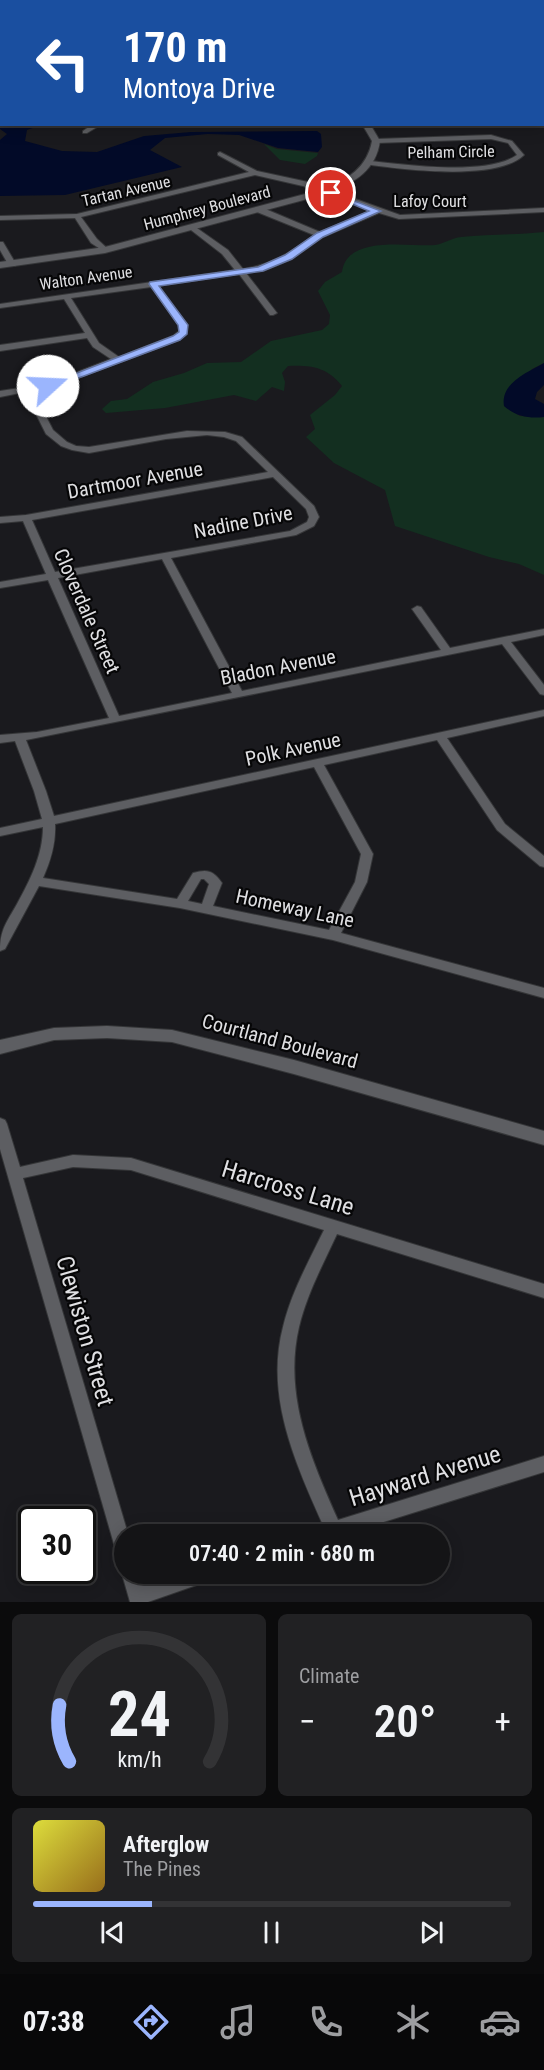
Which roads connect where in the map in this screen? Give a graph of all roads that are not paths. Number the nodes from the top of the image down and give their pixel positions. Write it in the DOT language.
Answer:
graph roads {
  1 [pos="96,126"];
  2 [pos="367,126"];
  3 [pos="85,132"];
  4 [pos="376,141"];
  5 [pos="219,154"];
  6 [pos="371,163"];
  7 [pos="255,173"];
  8 [pos="327,191"];
  9 [pos="260,210"];
  10 [pos="544,210"];
  11 [pos="377,211"];
  12 [pos="77,216"];
  13 [pos="0,218"];
  14 [pos="194,228"];
  15 [pos="320,235"];
  16 [pos="0,244"];
  17 [pos="105,250"];
  18 [pos="12,264"];
  19 [pos="0,265"];
  20 [pos="242,274"];
  21 [pos="153,284"];
  22 [pos="66,296"];
  23 [pos="0,306"];
  24 [pos="273,313"];
  25 [pos="89,335"];
  26 [pos="0,348"];
  27 [pos="118,360"];
  28 [pos="28,390"];
  29 [pos="0,394"];
  30 [pos="275,474"];
  31 [pos="26,518"];
  32 [pos="0,520"];
  33 [pos="165,556"];
  34 [pos="51,576"];
  35 [pos="0,585"];
  36 [pos="417,609"];
  37 [pos="544,633"];
  38 [pos="505,640"];
  39 [pos="447,651"];
  40 [pos="544,692"];
  41 [pos="238,693"];
  42 [pos="544,713"];
  43 [pos="115,719"];
  44 [pos="441,738"];
  45 [pos="0,739"];
  46 [pos="20,739"];
  47 [pos="318,764"];
  48 [pos="49,821"];
  49 [pos="0,832"];
  50 [pos="544,863"];
  51 [pos="34,881"];
  52 [pos="180,904"];
  53 [pos="206,909"];
  54 [pos="333,935"];
  55 [pos="0,946"];
  56 [pos="544,993"];
  57 [pos="0,1047"];
  58 [pos="0,1124"];
  59 [pos="544,1138"];
  60 [pos="15,1174"];
  61 [pos="333,1226"];
  62 [pos="544,1291"];
  63 [pos="544,1464"];
  64 [pos="116,1524"];
  65 [pos="324,1524"];
  66 [pos="353,1524"];
  67 [pos="134,1584"];
  68 [pos="178,1584"];
  69 [pos="138,1599"];
  1 -- 3 [label="street"];
  2 -- 4 [label="street"];
  4 -- 6 [label="street"];
  4 -- 6 [label="street, Pelham Circle"];
  5 -- 7 [label="street, Lafoy Court"];
  6 -- 8 [label="street, Humphrey Boulevard"];
  7 -- 8 [label="street, Lafoy Court"];
  7 -- 12 [label="street, Tartan Avenue"];
  8 -- 9 [label="street, Humphrey Boulevard"];
  8 -- 11 [label="street, Lafoy Court"];
  9 -- 14 [label="street, Humphrey Boulevard"];
  9 -- 15 [label="street"];
  10 -- 11 [label="street, Lafoy Court"];
  11 -- 15 [label="street, Walton Avenue"];
  12 -- 13 [label="street, Tartan Avenue"];
  12 -- 17 [label="street"];
  14 -- 17 [label="street, Humphrey Boulevard"];
  14 -- 20 [label="street"];
  15 -- 20 [label="street, Walton Avenue"];
  16 -- 18 [label="street"];
  17 -- 18 [label="street, Humphrey Boulevard"];
  18 -- 19 [label="street, Humphrey Boulevard"];
  20 -- 21 [label="street, Walton Avenue"];
  20 -- 24 [label="street"];
  21 -- 22 [label="street, Walton Avenue"];
  21 -- 27 [label="street"];
  22 -- 23 [label="street, Walton Avenue"];
  22 -- 25 [label="street"];
  25 -- 26 [label="street"];
  25 -- 27 [label="street"];
  27 -- 28 [label="street"];
  28 -- 29 [label="street"];
  28 -- 30 [label="street, Nadine Drive"];
  30 -- 31 [label="street, Dartmoor Avenue"];
  30 -- 33 [label="street, Nadine Drive"];
  31 -- 32 [label="street, Dartmoor Avenue"];
  31 -- 34 [label="street, Cloverdale Street"];
  33 -- 34 [label="street, Nadine Drive"];
  33 -- 41 [label="street"];
  34 -- 35 [label="street, Nadine Drive"];
  34 -- 43 [label="street, Cloverdale Street"];
  36 -- 39 [label="street"];
  37 -- 38 [label="street, Bladon Avenue"];
  38 -- 39 [label="street, Bladon Avenue"];
  38 -- 40 [label="street"];
  39 -- 41 [label="street, Bladon Avenue"];
  41 -- 43 [label="street, Bladon Avenue"];
  42 -- 44 [label="street, Polk Avenue"];
  43 -- 46 [label="street, Bladon Avenue"];
  44 -- 47 [label="street, Polk Avenue"];
  44 -- 50 [label="street"];
  45 -- 46 [label="street, Bladon Avenue"];
  46 -- 48 [label="street"];
  47 -- 48 [label="street, Polk Avenue"];
  47 -- 54 [label="street"];
  48 -- 49 [label="street, Polk Avenue"];
  48 -- 51 [label="street"];
  51 -- 52 [label="street, Homeway Lane"];
  51 -- 55 [label="street"];
  52 -- 53 [label="street, Homeway Lane"];
  52 -- 53 [label="street"];
  53 -- 54 [label="street, Homeway Lane"];
  54 -- 56 [label="street, Homeway Lane"];
  57 -- 59 [label="street, Courtland Boulevard"];
  58 -- 60 [label="street, Clewiston Street"];
  60 -- 61 [label="street, Harcross Lane"];
  60 -- 64 [label="street, Clewiston Street"];
  61 -- 62 [label="street, Harcross Lane"];
  61 -- 65 [label="street"];
  63 -- 66 [label="street, Hayward Avenue"];
  67 -- 69 [label="street"];
  68 -- 69 [label="street"];
}
